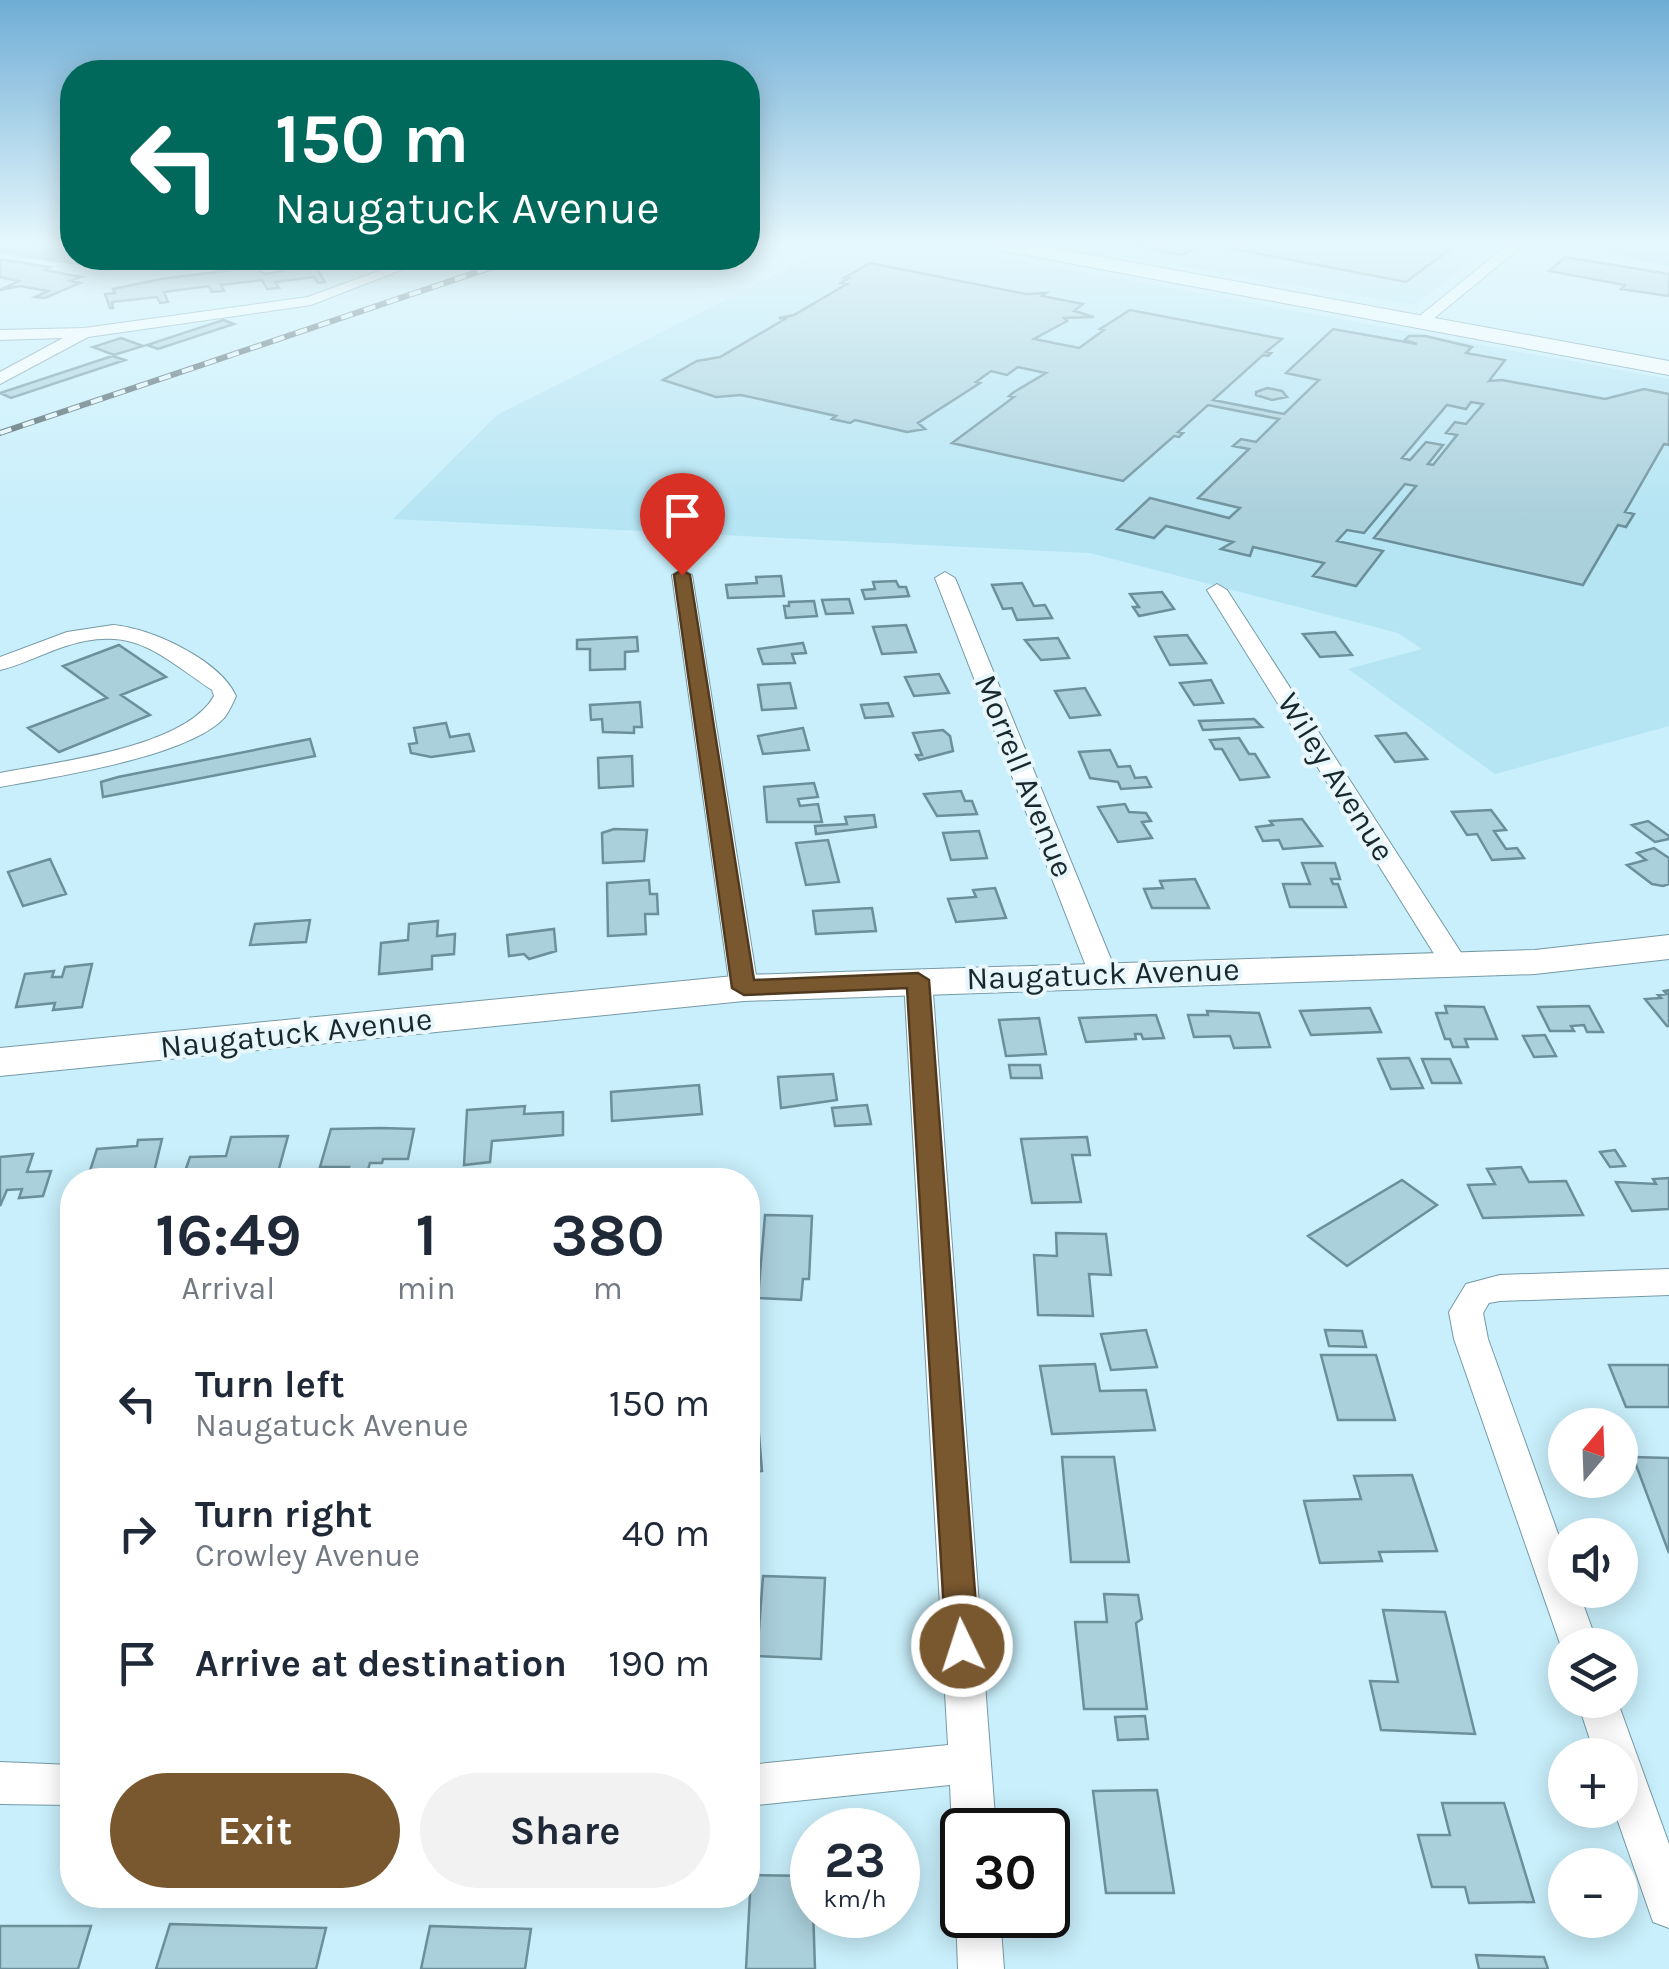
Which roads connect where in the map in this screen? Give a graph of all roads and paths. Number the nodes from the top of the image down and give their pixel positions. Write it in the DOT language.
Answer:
graph roads {
  1 [pos="47,334"];
  2 [pos="82,334"];
  3 [pos="1490,334"];
  4 [pos="0,335"];
  5 [pos="0,366"];
  6 [pos="26,367"];
  7 [pos="1669,368"];
  8 [pos="0,379"];
  9 [pos="682,575"];
  10 [pos="945,578"];
  11 [pos="1217,590"];
  12 [pos="0,664"];
  13 [pos="0,780"];
  14 [pos="1669,947"];
  15 [pos="1455,965"];
  16 [pos="1103,974"];
  17 [pos="918,980"];
  18 [pos="744,988"];
  19 [pos="0,1062"];
  20 [pos="1669,1282"];
  21 [pos="1572,1628"];
  22 [pos="970,1763"];
  23 [pos="0,1783"];
  24 [pos="760,1785"];
  25 [pos="60,1786"];
  26 [pos="973,1808"];
  27 [pos="1638,1817"];
  28 [pos="1669,1906"];
  29 [pos="979,1938"];
  30 [pos="980,1969"];
  1 -- 4 [label="street"];
  2 -- 6 [label="street"];
  3 -- 7 [label="main road"];
  5 -- 6 [label="street"];
  6 -- 8 [label="street"];
  9 -- 18 [label="street"];
  10 -- 16 [label="street, Morrell Avenue"];
  11 -- 15 [label="street, Wiley Avenue"];
  12 -- 13 [label="street"];
  14 -- 15 [label="main road, Naugatuck Avenue"];
  15 -- 16 [label="main road, Naugatuck Avenue"];
  16 -- 17 [label="main road, Naugatuck Avenue"];
  17 -- 18 [label="main road, Naugatuck Avenue"];
  17 -- 22 [label="street"];
  18 -- 19 [label="main road, Naugatuck Avenue"];
  20 -- 21 [label="street"];
  22 -- 24 [label="street"];
  22 -- 26 [label="street"];
  23 -- 25 [label="street"];
  27 -- 28 [label="street"];
  29 -- 30 [label="street"];
}
